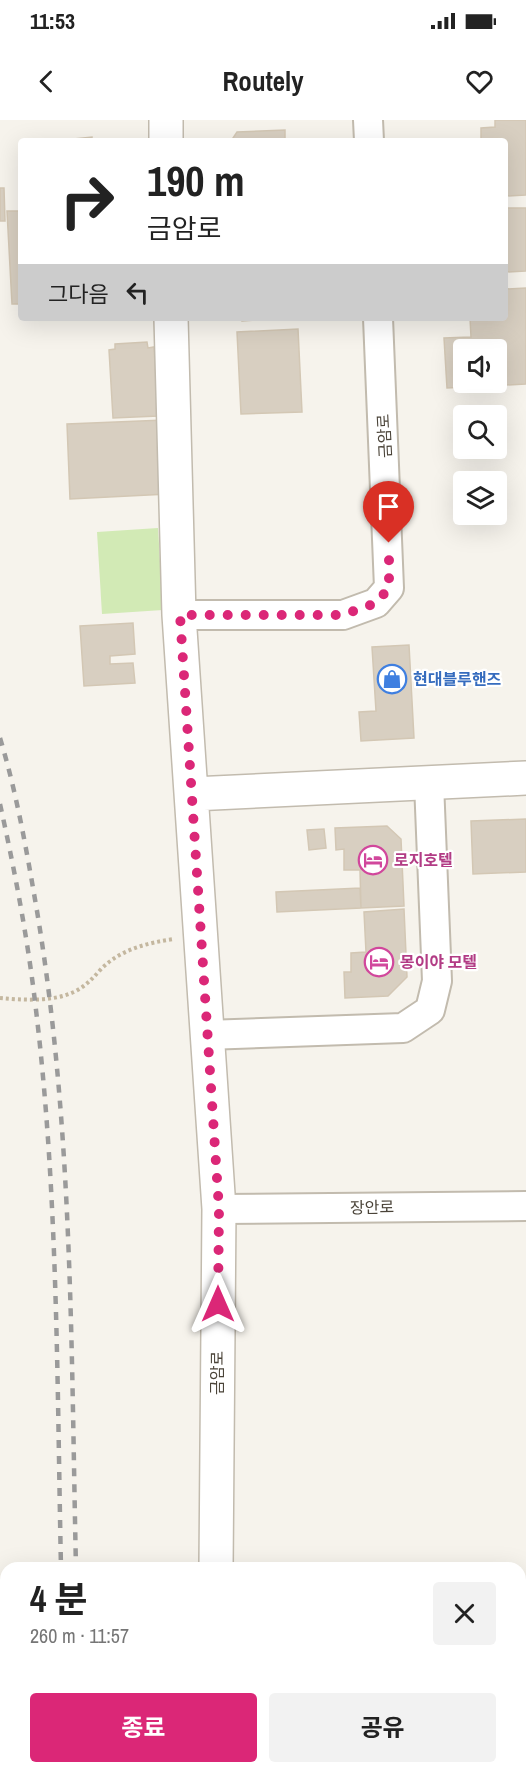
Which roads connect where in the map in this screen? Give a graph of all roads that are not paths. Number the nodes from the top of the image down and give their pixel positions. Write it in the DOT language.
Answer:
graph roads {
  1 [pos="166,120"];
  2 [pos="368,120"];
  3 [pos="166,138"];
  4 [pos="369,138"];
  5 [pos="171,321"];
  6 [pos="378,321"];
  7 [pos="180,615"];
  8 [pos="526,778"];
  9 [pos="429,783"];
  10 [pos="193,794"];
  11 [pos="206,1035"];
  12 [pos="526,1206"];
  13 [pos="219,1209"];
  14 [pos="216,1562"];
  1 -- 3 [label="street"];
  2 -- 4 [label="street"];
  5 -- 7 [label="street, 금암로"];
  6 -- 7 [label="street, 금암로"];
  7 -- 10 [label="street, 금암로"];
  8 -- 9 [label="street"];
  9 -- 10 [label="street"];
  9 -- 11 [label="street"];
  10 -- 11 [label="street, 금암로"];
  11 -- 13 [label="street, 금암로"];
  12 -- 13 [label="street, 장안로"];
  13 -- 14 [label="street, 금암로"];
}
